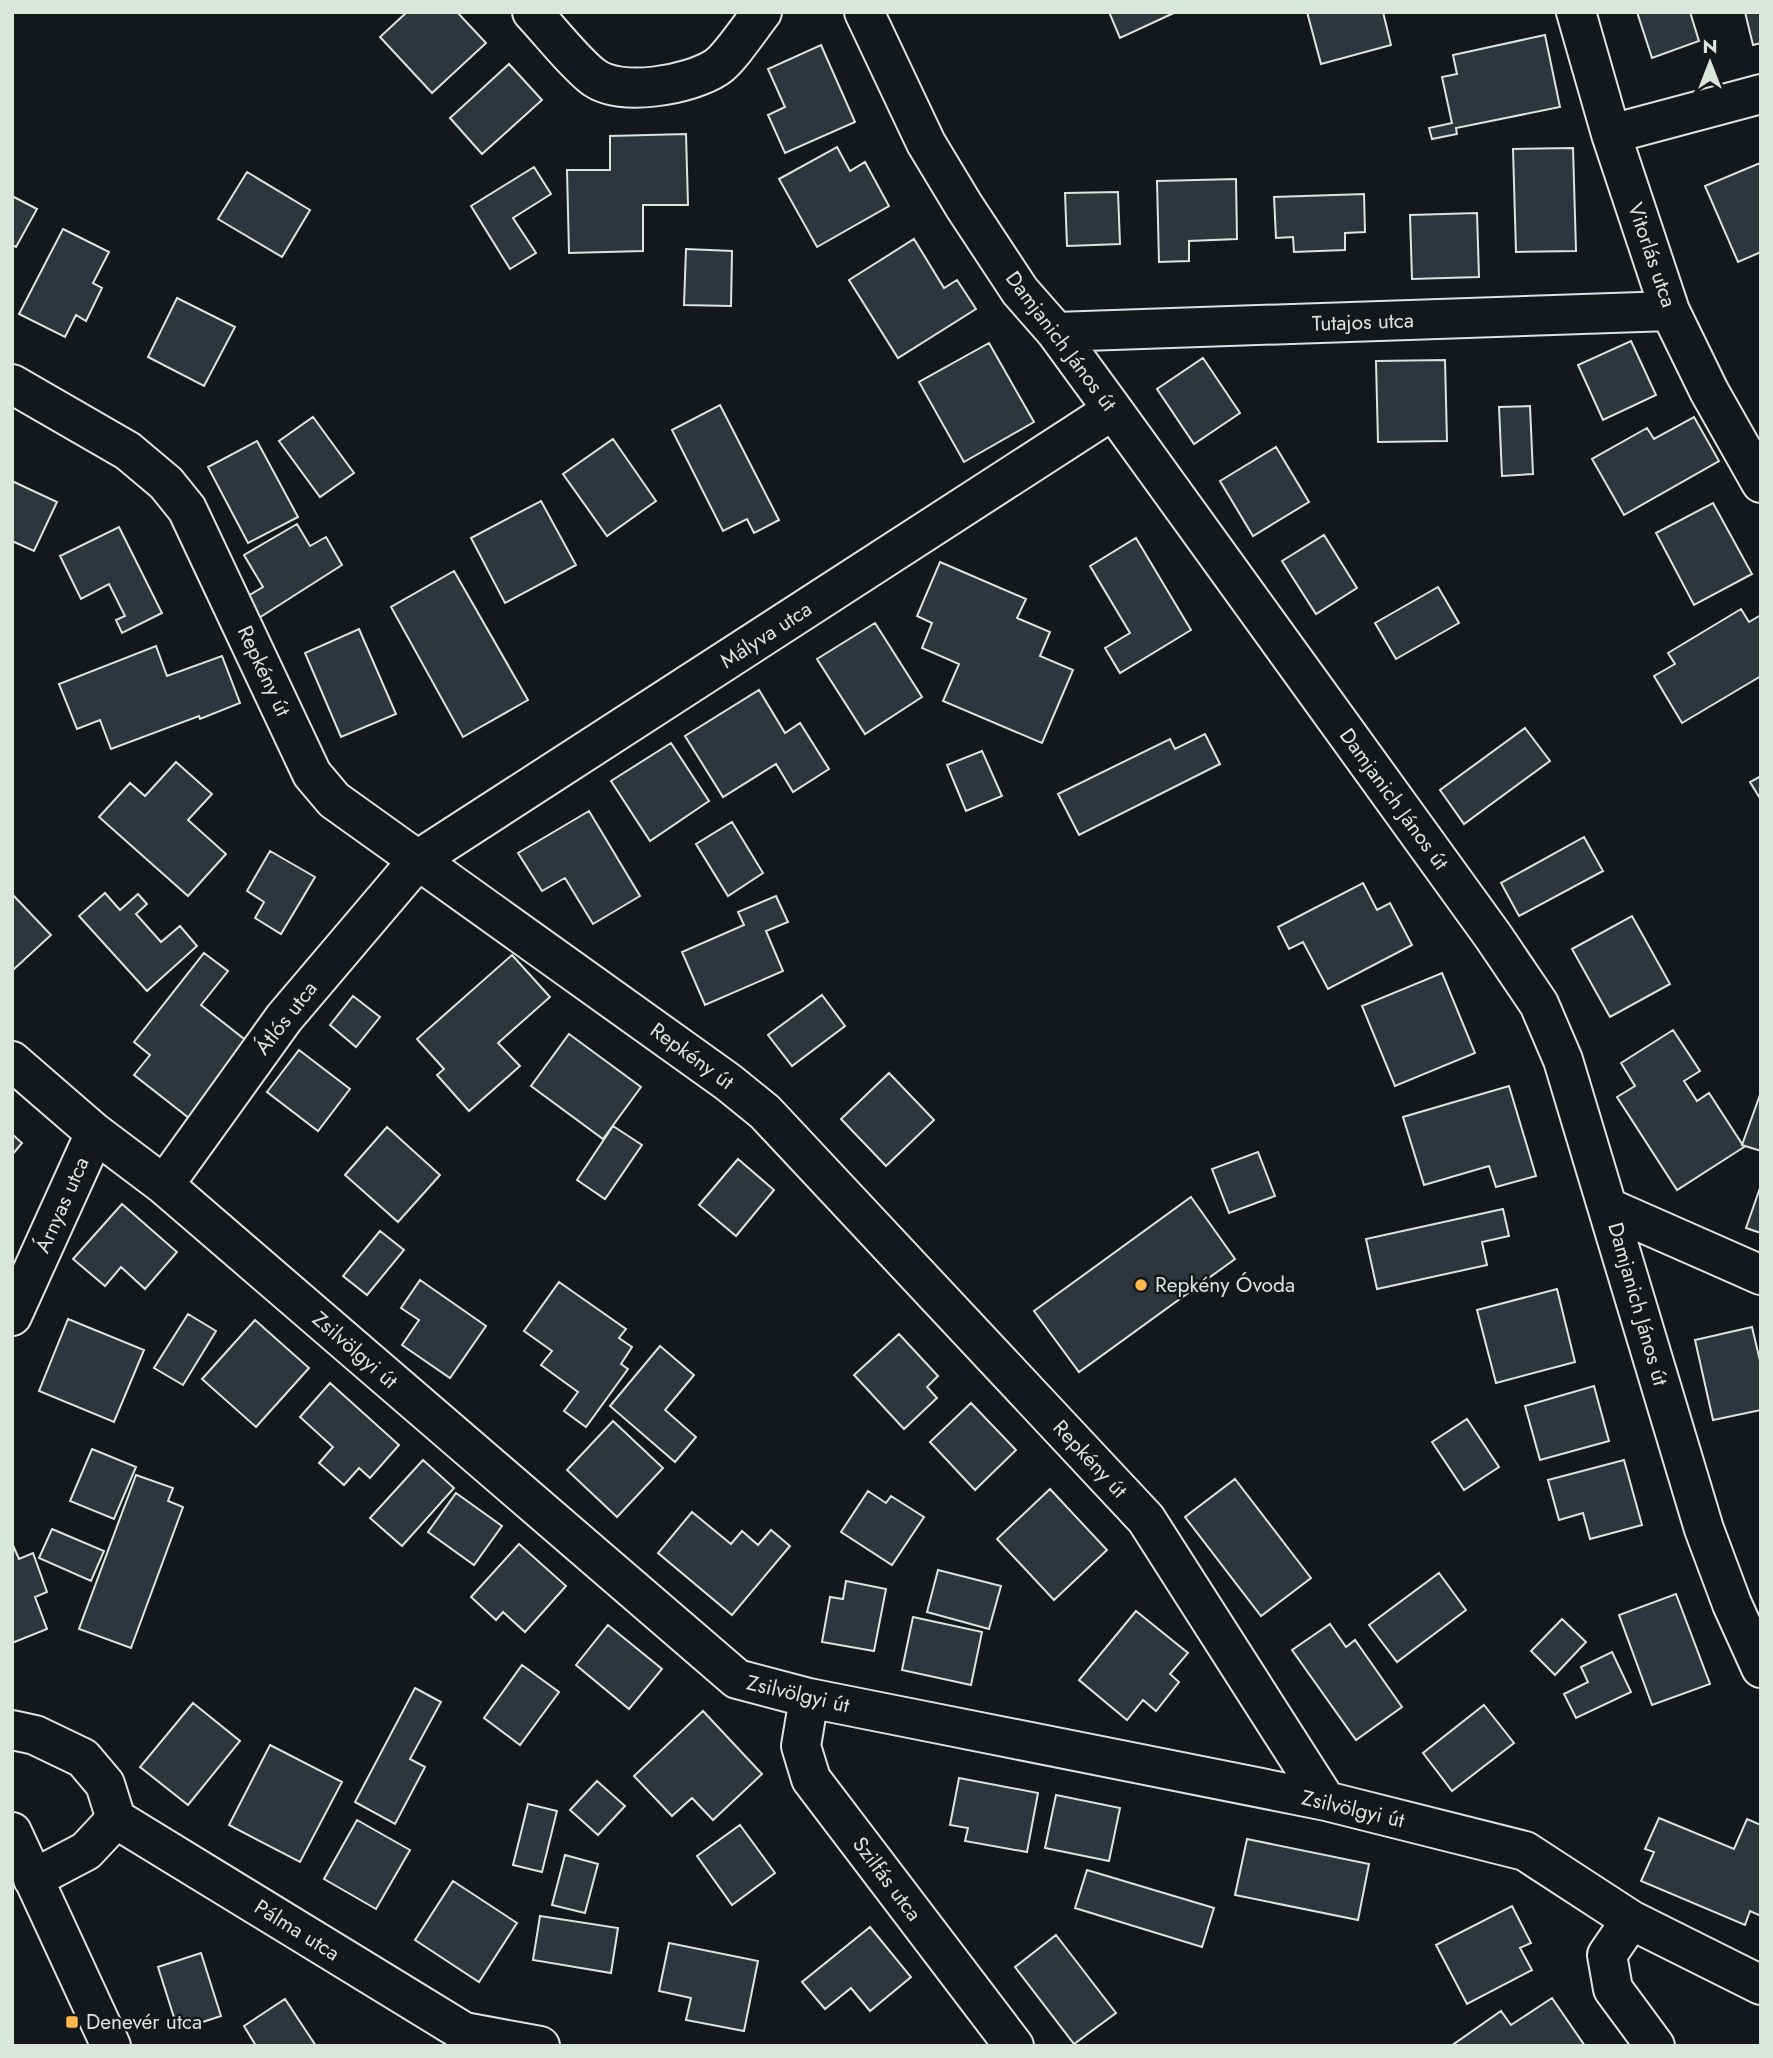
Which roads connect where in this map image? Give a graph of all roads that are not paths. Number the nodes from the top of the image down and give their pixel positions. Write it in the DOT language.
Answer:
graph roads {
  1 [pos="533,12"];
  2 [pos="762,12"];
  3 [pos="864,12"];
  4 [pos="1576,12"];
  5 [pos="1756,104"];
  6 [pos="1611,135"];
  7 [pos="1670,311"];
  8 [pos="1056,332"];
  9 [pos="12,384"];
  10 [pos="1113,410"];
  11 [pos="1761,483"];
  12 [pos="419,859"];
  13 [pos="12,1060"];
  14 [pos="95,1133"];
  15 [pos="164,1185"];
  16 [pos="1609,1208"];
  17 [pos="1761,1275"];
  18 [pos="12,1316"];
  19 [pos="1761,1668"];
  20 [pos="808,1698"];
  21 [pos="12,1730"];
  22 [pos="1326,1801"];
  23 [pos="116,1819"];
  24 [pos="12,1832"];
  25 [pos="33,1879"];
  26 [pos="1631,1920"];
  27 [pos="1761,1985"];
  28 [pos="469,2039"];
  29 [pos="111,2046"];
  30 [pos="540,2046"];
  31 [pos="1014,2046"];
  32 [pos="1655,2046"];
  1 -- 2 [label="street"];
  3 -- 8 [label="street, Damjanich János út"];
  4 -- 6 [label="street, Vitorlás utca"];
  5 -- 6 [label="street"];
  6 -- 7 [label="street, Vitorlás utca"];
  7 -- 8 [label="street, Tutajos utca"];
  7 -- 11 [label="street, Vitorlás utca"];
  8 -- 10 [label="street, Damjanich János út"];
  9 -- 12 [label="street, Repkény út"];
  10 -- 12 [label="street, Mályva utca"];
  10 -- 16 [label="street, Damjanich János út"];
  12 -- 15 [label="street, Átlós utca"];
  12 -- 22 [label="street, Repkény út"];
  13 -- 14 [label="street, Zsilvölgyi út"];
  14 -- 15 [label="street, Zsilvölgyi út"];
  14 -- 18 [label="street, Árnyas utca"];
  15 -- 20 [label="street, Zsilvölgyi út"];
  16 -- 17 [label="street"];
  16 -- 19 [label="street, Damjanich János út"];
  20 -- 22 [label="street, Zsilvölgyi út"];
  20 -- 31 [label="street, Szilfás utca"];
  21 -- 23 [label="street"];
  22 -- 26 [label="street, Zsilvölgyi út"];
  23 -- 25 [label="street"];
  23 -- 28 [label="street, Pálma utca"];
  24 -- 25 [label="street"];
  25 -- 29 [label="street"];
  26 -- 27 [label="street, Zsilvölgyi út"];
  26 -- 32 [label="street"];
  28 -- 30 [label="street"];
}
